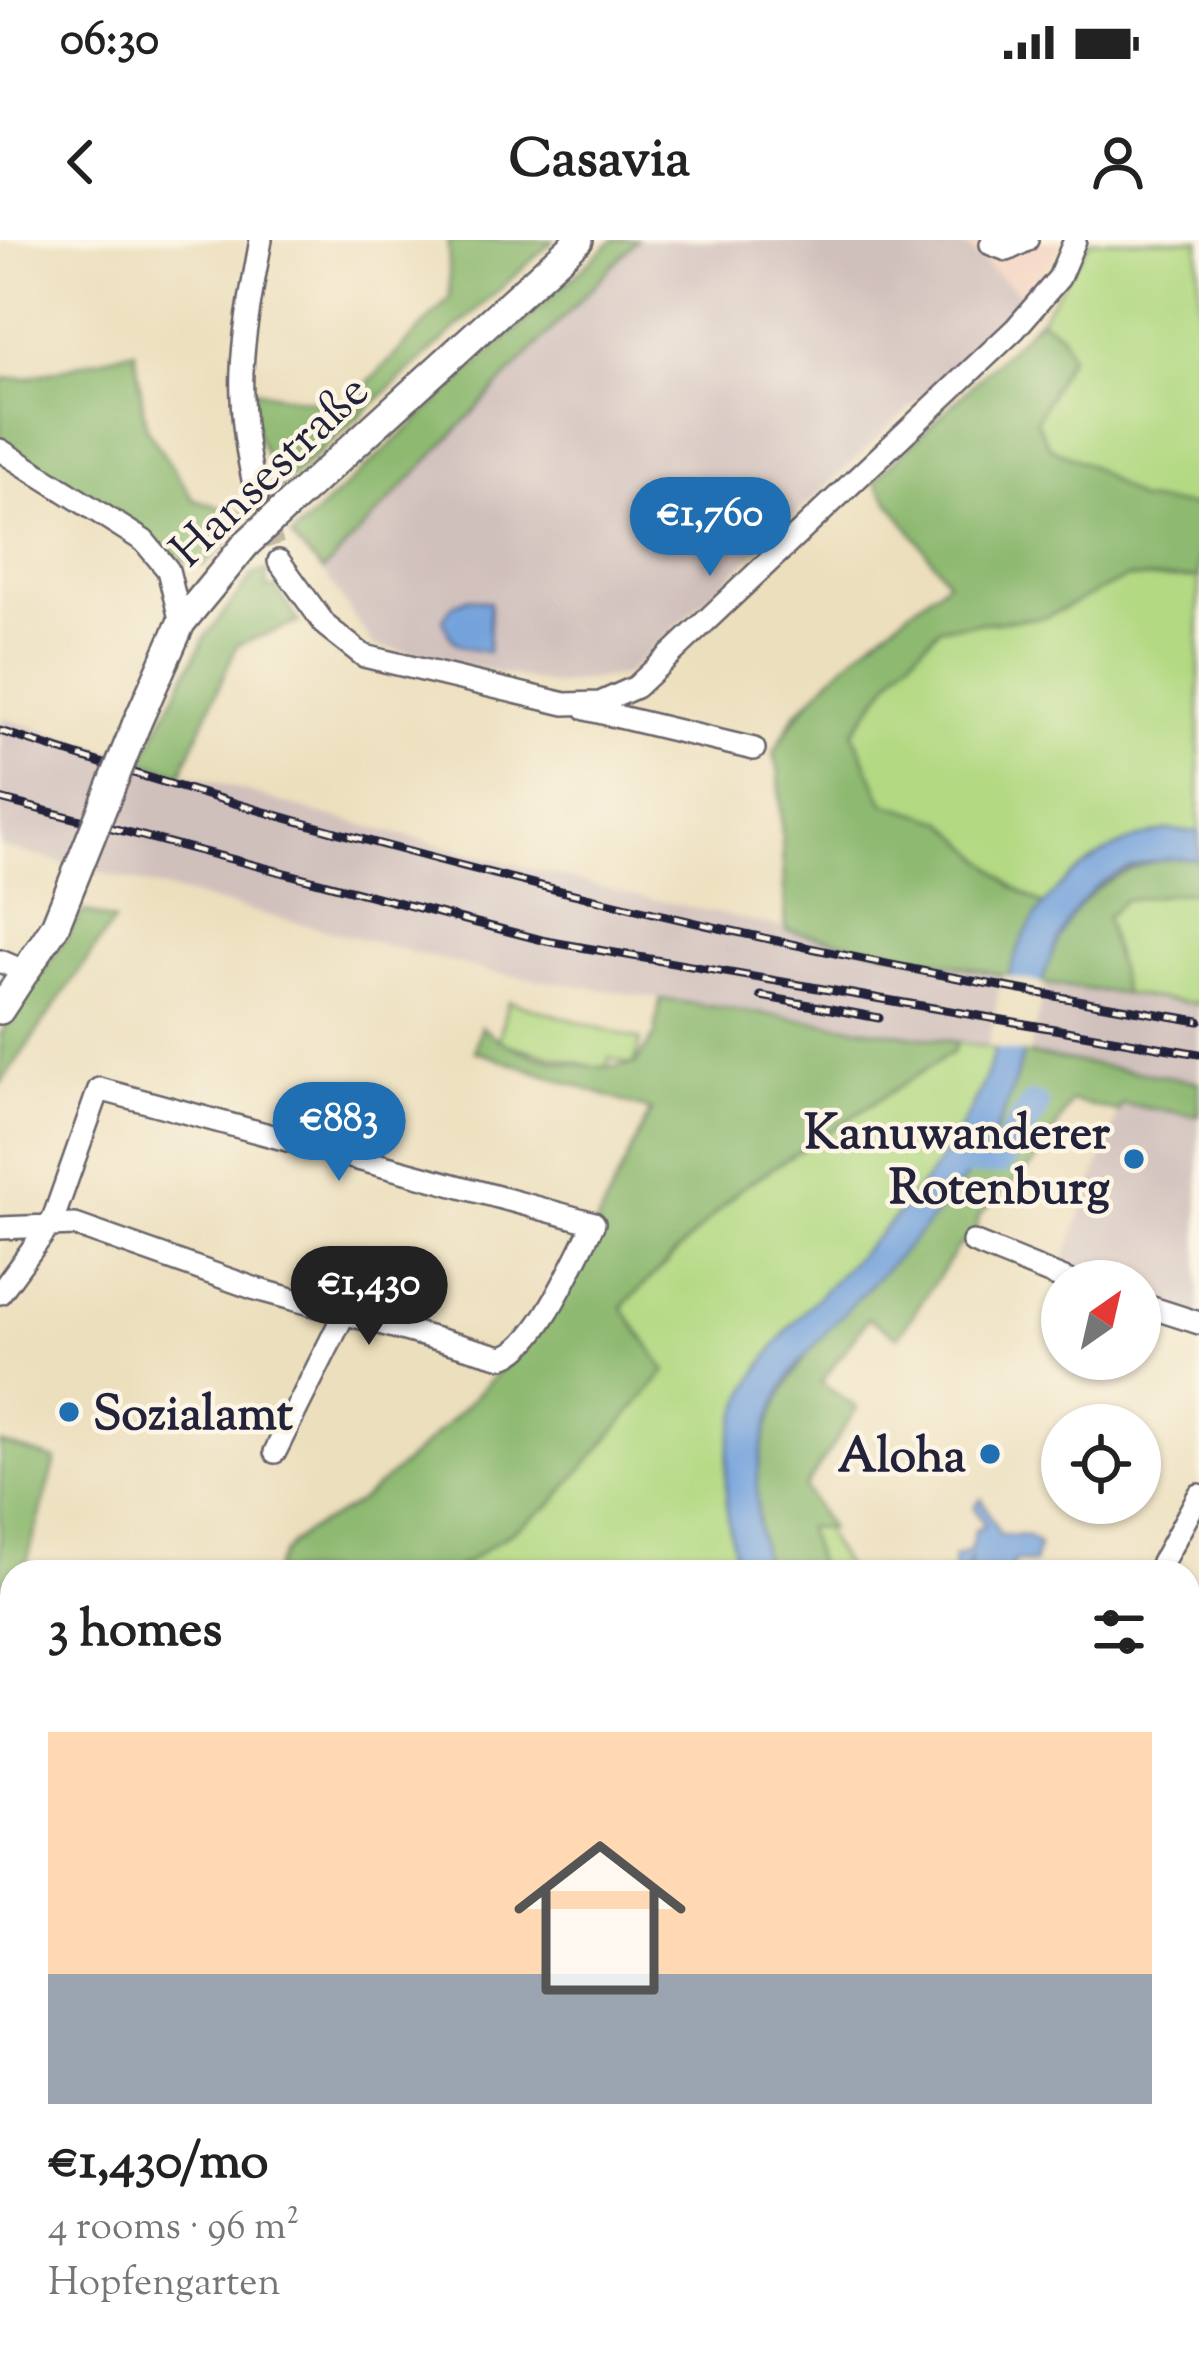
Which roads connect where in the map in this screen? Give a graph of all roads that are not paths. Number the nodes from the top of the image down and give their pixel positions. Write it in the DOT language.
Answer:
graph roads {
  1 [pos="261,240"];
  2 [pos="579,240"];
  3 [pos="1027,240"];
  4 [pos="1075,240"];
  5 [pos="991,244"];
  6 [pos="0,450"];
  7 [pos="256,497"];
  8 [pos="279,561"];
  9 [pos="181,623"];
  10 [pos="565,704"];
  11 [pos="754,749"];
  12 [pos="0,961"];
  13 [pos="28,973"];
  14 [pos="0,1010"];
  15 [pos="52,1222"];
  16 [pos="0,1228"];
  17 [pos="973,1242"];
  18 [pos="1041,1270"];
  19 [pos="0,1293"];
  20 [pos="1161,1311"];
  21 [pos="344,1314"];
  22 [pos="1199,1323"];
  23 [pos="275,1452"];
  24 [pos="1199,1495"];
  25 [pos="1163,1560"];
  1 -- 7 [label="street"];
  2 -- 9 [label="main road, Hansestraße, bridge"];
  3 -- 5 [label="street"];
  4 -- 10 [label="street"];
  6 -- 9 [label="street"];
  8 -- 10 [label="street"];
  9 -- 13 [label="main road, Hansestraße, bridge"];
  10 -- 11 [label="street"];
  12 -- 13 [label="street"];
  13 -- 14 [label="main road, Hansestraße"];
  15 -- 16 [label="street"];
  15 -- 19 [label="street"];
  15 -- 21 [label="street"];
  15 -- 21 [label="street"];
  17 -- 18 [label="street"];
  20 -- 22 [label="street"];
  21 -- 23 [label="street"];
  24 -- 25 [label="street"];
}
